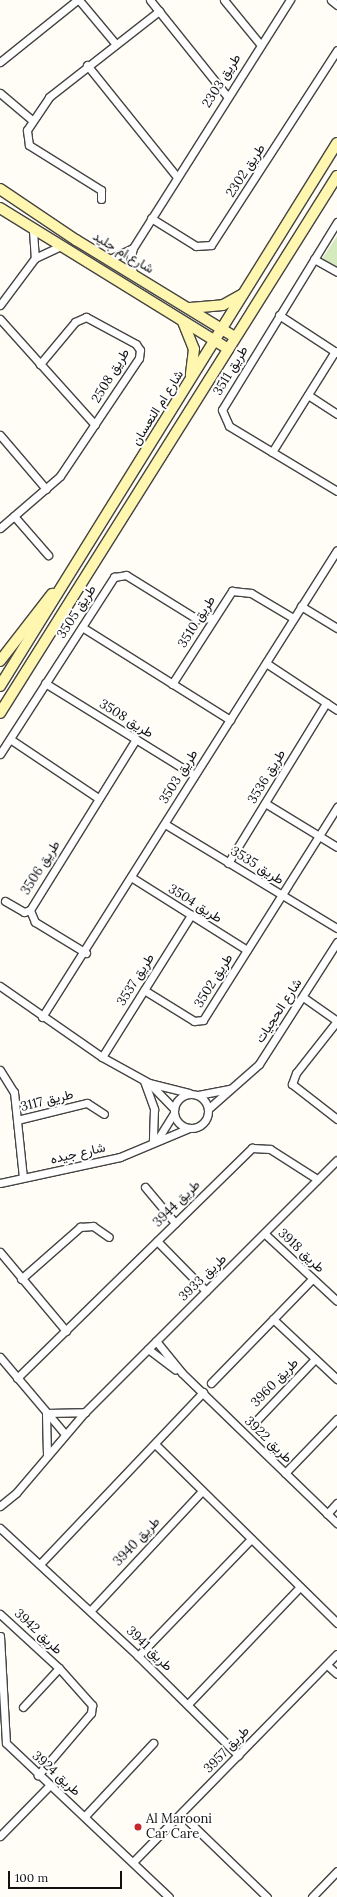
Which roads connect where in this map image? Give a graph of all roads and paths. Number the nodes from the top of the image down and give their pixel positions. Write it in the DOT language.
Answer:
graph roads {
  1 [pos="78,0"];
  2 [pos="150,0"];
  3 [pos="224,0"];
  4 [pos="290,0"];
  5 [pos="330,0"];
  6 [pos="337,5"];
  7 [pos="159,11"];
  8 [pos="115,43"];
  9 [pos="260,44"];
  10 [pos="337,50"];
  11 [pos="0,62"];
  12 [pos="87,65"];
  13 [pos="0,93"];
  14 [pos="227,96"];
  15 [pos="32,120"];
  16 [pos="337,143"];
  17 [pos="337,176"];
  18 [pos="177,177"];
  19 [pos="0,189"];
  20 [pos="101,199"];
  21 [pos="0,208"];
  22 [pos="151,218"];
  23 [pos="337,222"];
  24 [pos="33,231"];
  25 [pos="59,247"];
  26 [pos="133,248"];
  27 [pos="36,258"];
  28 [pos="110,259"];
  29 [pos="314,259"];
  30 [pos="337,272"];
  31 [pos="133,273"];
  32 [pos="243,294"];
  33 [pos="0,305"];
  34 [pos="190,308"];
  35 [pos="279,315"];
  36 [pos="0,319"];
  37 [pos="183,322"];
  38 [pos="222,328"];
  39 [pos="235,337"];
  40 [pos="215,341"];
  41 [pos="228,349"];
  42 [pos="336,352"];
  43 [pos="40,364"];
  44 [pos="190,381"];
  45 [pos="308,395"];
  46 [pos="337,414"];
  47 [pos="95,425"];
  48 [pos="0,435"];
  49 [pos="272,452"];
  50 [pos="46,490"];
  51 [pos="337,491"];
  52 [pos="14,516"];
  53 [pos="0,528"];
  54 [pos="337,550"];
  55 [pos="48,555"];
  56 [pos="67,578"];
  57 [pos="301,606"];
  58 [pos="212,618"];
  59 [pos="293,618"];
  60 [pos="82,627"];
  61 [pos="337,628"];
  62 [pos="13,643"];
  63 [pos="0,650"];
  64 [pos="0,661"];
  65 [pos="266,663"];
  66 [pos="45,683"];
  67 [pos="172,684"];
  68 [pos="0,686"];
  69 [pos="326,703"];
  70 [pos="337,710"];
  71 [pos="0,713"];
  72 [pos="230,720"];
  73 [pos="10,739"];
  74 [pos="136,739"];
  75 [pos="0,754"];
  76 [pos="194,775"];
  77 [pos="98,798"];
  78 [pos="265,803"];
  79 [pos="337,807"];
  80 [pos="165,824"];
  81 [pos="318,835"];
  82 [pos="337,847"];
  83 [pos="228,863"];
  84 [pos="131,878"];
  85 [pos="281,896"];
  86 [pos="5,901"];
  87 [pos="30,910"];
  88 [pos="190,915"];
  89 [pos="337,928"];
  90 [pos="337,942"];
  91 [pos="247,950"];
  92 [pos="86,953"];
  93 [pos="0,986"];
  94 [pos="144,990"];
  95 [pos="303,997"];
  96 [pos="42,1017"];
  97 [pos="337,1021"];
  98 [pos="102,1057"];
  99 [pos="0,1070"];
  100 [pos="146,1082"];
  101 [pos="234,1087"];
  102 [pos="189,1093"];
  103 [pos="198,1095"];
  104 [pos="208,1109"];
  105 [pos="174,1111"];
  106 [pos="104,1114"];
  107 [pos="336,1116"];
  108 [pos="17,1120"];
  109 [pos="189,1128"];
  110 [pos="156,1140"];
  111 [pos="337,1160"];
  112 [pos="23,1178"];
  113 [pos="317,1179"];
  114 [pos="0,1183"];
  115 [pos="145,1187"];
  116 [pos="175,1223"];
  117 [pos="265,1234"];
  118 [pos="109,1237"];
  119 [pos="157,1241"];
  120 [pos="0,1252"];
  121 [pos="22,1279"];
  122 [pos="312,1279"];
  123 [pos="206,1291"];
  124 [pos="337,1301"];
  125 [pos="273,1319"];
  126 [pos="66,1331"];
  127 [pos="156,1340"];
  128 [pos="148,1348"];
  129 [pos="0,1356"];
  130 [pos="315,1359"];
  131 [pos="182,1373"];
  132 [pos="17,1378"];
  133 [pos="337,1379"];
  134 [pos="211,1383"];
  135 [pos="203,1392"];
  136 [pos="85,1412"];
  137 [pos="46,1413"];
  138 [pos="337,1418"];
  139 [pos="253,1424"];
  140 [pos="65,1434"];
  141 [pos="156,1445"];
  142 [pos="47,1455"];
  143 [pos="285,1473"];
  144 [pos="202,1490"];
  145 [pos="337,1503"];
  146 [pos="0,1506"];
  147 [pos="327,1514"];
  148 [pos="337,1523"];
  149 [pos="0,1528"];
  150 [pos="251,1540"];
  151 [pos="40,1564"];
  152 [pos="300,1587"];
  153 [pos="91,1610"];
  154 [pos="0,1614"];
  155 [pos="337,1624"];
  156 [pos="0,1636"];
  157 [pos="337,1654"];
  158 [pos="138,1656"];
  159 [pos="327,1665"];
  160 [pos="59,1668"];
  161 [pos="337,1674"];
  162 [pos="188,1704"];
  163 [pos="23,1707"];
  164 [pos="153,1743"];
  165 [pos="238,1755"];
  166 [pos="38,1775"];
  167 [pos="50,1785"];
  168 [pos="182,1815"];
  169 [pos="85,1816"];
  170 [pos="0,1836"];
  171 [pos="133,1862"];
  172 [pos="337,1872"];
  173 [pos="169,1897"];
  174 [pos="267,1897"];
  175 [pos="312,1897"];
  1 -- 8 [label="street"];
  1 -- 11 [label="street"];
  2 -- 7 [label="street"];
  3 -- 9 [label="street"];
  4 -- 9 [label="street, طريق 2303"];
  5 -- 6 [label="street"];
  7 -- 8 [label="street"];
  7 -- 14 [label="street"];
  8 -- 12 [label="street"];
  9 -- 14 [label="street, طريق 2303"];
  10 -- 22 [label="street, طريق 2302"];
  12 -- 15 [label="street"];
  12 -- 18 [label="street"];
  13 -- 15 [label="street"];
  14 -- 18 [label="street, طريق 2303"];
  15 -- 20 [label="street"];
  16 -- 32 [label="main road, شارع ام النعسان"];
  17 -- 39 [label="main road"];
  18 -- 22 [label="street, طريق 2303"];
  19 -- 28 [label="main road, شارع ام جليد"];
  21 -- 24 [label="main road"];
  22 -- 26 [label="street, طريق 2303"];
  23 -- 29 [label="street, طريق 3511"];
  24 -- 25 [label="main road"];
  24 -- 27 [label="street"];
  25 -- 27 [label="street"];
  25 -- 37 [label="main road"];
  26 -- 28 [label="street"];
  26 -- 31 [label="street, طريق 2303"];
  27 -- 33 [label="street"];
  28 -- 31 [label="main road, شارع ام جليد"];
  29 -- 30 [label="street"];
  29 -- 35 [label="street, طريق 3511"];
  31 -- 34 [label="main road, شارع ام جليد"];
  32 -- 34 [label="main road"];
  32 -- 38 [label="main road, شارع ام النعسان"];
  34 -- 38 [label="main road, شارع ام جليد"];
  35 -- 42 [label="street"];
  35 -- 49 [label="street, طريق 3511"];
  36 -- 43 [label="street, طريق 2508"];
  37 -- 40 [label="main road"];
  37 -- 44 [label="main road"];
  38 -- 39 [label="main road, شارع ام جليد"];
  38 -- 40 [label="main road, شارع ام النعسان"];
  39 -- 41 [label="main road"];
  40 -- 41 [label="main road"];
  40 -- 44 [label="main road, شارع ام النعسان"];
  41 -- 71 [label="main road"];
  42 -- 45 [label="street"];
  43 -- 47 [label="street, طريق 2508"];
  43 -- 47 [label="street, طريق 2508"];
  44 -- 56 [label="main road, شارع ام النعسان"];
  45 -- 46 [label="street"];
  45 -- 49 [label="street"];
  47 -- 50 [label="street, طريق 2508"];
  48 -- 50 [label="street"];
  49 -- 51 [label="street, طريق 3511"];
  50 -- 52 [label="street, طريق 2508"];
  52 -- 53 [label="street, طريق 2508"];
  52 -- 55 [label="street"];
  54 -- 57 [label="street, طريق 3503"];
  56 -- 62 [label="main road"];
  56 -- 68 [label="main road, شارع ام النعسان"];
  57 -- 59 [label="street, طريق 3503"];
  57 -- 61 [label="street"];
  58 -- 59 [label="street, طريق 3510"];
  58 -- 60 [label="street, طريق 3505"];
  58 -- 67 [label="street, طريق 3510"];
  59 -- 65 [label="street, طريق 3503"];
  60 -- 66 [label="street, طريق 3505"];
  60 -- 67 [label="street"];
  62 -- 63 [label="main road"];
  62 -- 64 [label="main road"];
  65 -- 69 [label="street"];
  65 -- 72 [label="street, طريق 3503"];
  66 -- 73 [label="street, طريق 3505"];
  66 -- 74 [label="street, طريق 3508"];
  67 -- 72 [label="street"];
  69 -- 70 [label="street"];
  69 -- 78 [label="street, طريق 3536"];
  72 -- 76 [label="street, طريق 3503"];
  73 -- 75 [label="street, طريق 3505"];
  73 -- 77 [label="street"];
  74 -- 76 [label="street, طريق 3508"];
  74 -- 77 [label="street, طريق 3506"];
  76 -- 80 [label="street, طريق 3503"];
  77 -- 87 [label="street, طريق 3506"];
  78 -- 81 [label="street"];
  78 -- 83 [label="street, طريق 3536"];
  79 -- 81 [label="street"];
  80 -- 83 [label="street, طريق 3535"];
  80 -- 84 [label="street, طريق 3503"];
  81 -- 82 [label="street"];
  81 -- 85 [label="street"];
  83 -- 85 [label="street, طريق 3535"];
  84 -- 88 [label="street, طريق 3504"];
  84 -- 92 [label="street, طريق 3503"];
  85 -- 89 [label="street, طريق 3535"];
  85 -- 91 [label="street, طريق 3502"];
  86 -- 87 [label="street"];
  87 -- 92 [label="street, طريق 3506"];
  88 -- 91 [label="street, طريق 3504"];
  88 -- 94 [label="street, طريق 3537"];
  90 -- 95 [label="street, شارع الحجيات"];
  91 -- 94 [label="street, طريق 3502"];
  92 -- 96 [label="street, طريق 3503"];
  93 -- 96 [label="street"];
  94 -- 98 [label="street, طريق 3537"];
  95 -- 97 [label="street"];
  95 -- 101 [label="street, شارع الحجيات"];
  96 -- 98 [label="street"];
  97 -- 107 [label="street"];
  98 -- 100 [label="street"];
  99 -- 108 [label="street, طريق 3117"];
  100 -- 102 [label="street"];
  100 -- 105 [label="street"];
  100 -- 110 [label="street"];
  101 -- 103 [label="street"];
  101 -- 104 [label="street, شارع الحجيات"];
  102 -- 103 [label="street"];
  102 -- 105 [label="street"];
  103 -- 104 [label="street"];
  104 -- 109 [label="street"];
  105 -- 109 [label="street"];
  105 -- 110 [label="street"];
  106 -- 108 [label="street, طريق 3117"];
  108 -- 112 [label="street, طريق 3117"];
  109 -- 110 [label="street, شارع جيده"];
  110 -- 112 [label="street, شارع جيده"];
  111 -- 113 [label="street, طريق 3933"];
  112 -- 114 [label="street, شارع جيده"];
  113 -- 116 [label="street, طريق 3944"];
  113 -- 117 [label="street, طريق 3933"];
  115 -- 116 [label="street"];
  116 -- 119 [label="street, طريق 3944"];
  117 -- 122 [label="street, طريق 3918"];
  117 -- 123 [label="street, طريق 3933"];
  118 -- 121 [label="street"];
  119 -- 123 [label="street"];
  119 -- 126 [label="street, طريق 3944"];
  120 -- 121 [label="street"];
  121 -- 126 [label="street"];
  122 -- 124 [label="street, طريق 3918"];
  122 -- 125 [label="street"];
  123 -- 127 [label="street, طريق 3933"];
  125 -- 130 [label="street, طريق 3960"];
  125 -- 134 [label="street"];
  126 -- 132 [label="street, طريق 3944"];
  127 -- 128 [label="street, طريق 3933"];
  127 -- 131 [label="street, طريق 3922"];
  128 -- 131 [label="street, طريق 3922"];
  128 -- 136 [label="street, طريق 3933"];
  129 -- 132 [label="street"];
  130 -- 133 [label="street, طريق 3960"];
  130 -- 139 [label="street, طريق 3960"];
  131 -- 135 [label="street, طريق 3922"];
  132 -- 137 [label="street"];
  135 -- 141 [label="street"];
  135 -- 143 [label="street, طريق 3922"];
  136 -- 137 [label="street"];
  136 -- 140 [label="street, طريق 3933"];
  137 -- 140 [label="street"];
  137 -- 142 [label="street"];
  138 -- 143 [label="street"];
  140 -- 142 [label="street, طريق 3933"];
  141 -- 144 [label="street"];
  141 -- 151 [label="street"];
  142 -- 146 [label="street, طريق 3933"];
  143 -- 147 [label="street, طريق 3922"];
  144 -- 150 [label="street"];
  144 -- 153 [label="street, طريق 3940"];
  145 -- 147 [label="street"];
  147 -- 148 [label="street, طريق 3922"];
  149 -- 151 [label="street, طريق 3941"];
  150 -- 152 [label="street"];
  150 -- 158 [label="street"];
  151 -- 153 [label="street, طريق 3941"];
  152 -- 155 [label="street"];
  152 -- 162 [label="street"];
  153 -- 158 [label="street, طريق 3941"];
  154 -- 160 [label="street, طريق 3942"];
  156 -- 166 [label="street, طريق 3924"];
  157 -- 159 [label="street, طريق 3957"];
  158 -- 162 [label="street, طريق 3941"];
  159 -- 161 [label="street"];
  159 -- 165 [label="street, طريق 3957"];
  160 -- 163 [label="street, طريق 3942"];
  160 -- 166 [label="street, طريق 3942"];
  162 -- 165 [label="street, طريق 3941"];
  164 -- 169 [label="street"];
  165 -- 168 [label="street, طريق 3957"];
  166 -- 167 [label="street, طريق 3924"];
  167 -- 169 [label="street, طريق 3924"];
  167 -- 170 [label="street"];
  168 -- 171 [label="street, طريق 3957"];
  168 -- 174 [label="street"];
  169 -- 171 [label="street, طريق 3924"];
  171 -- 173 [label="street, طريق 3924"];
  172 -- 175 [label="street"];
}
